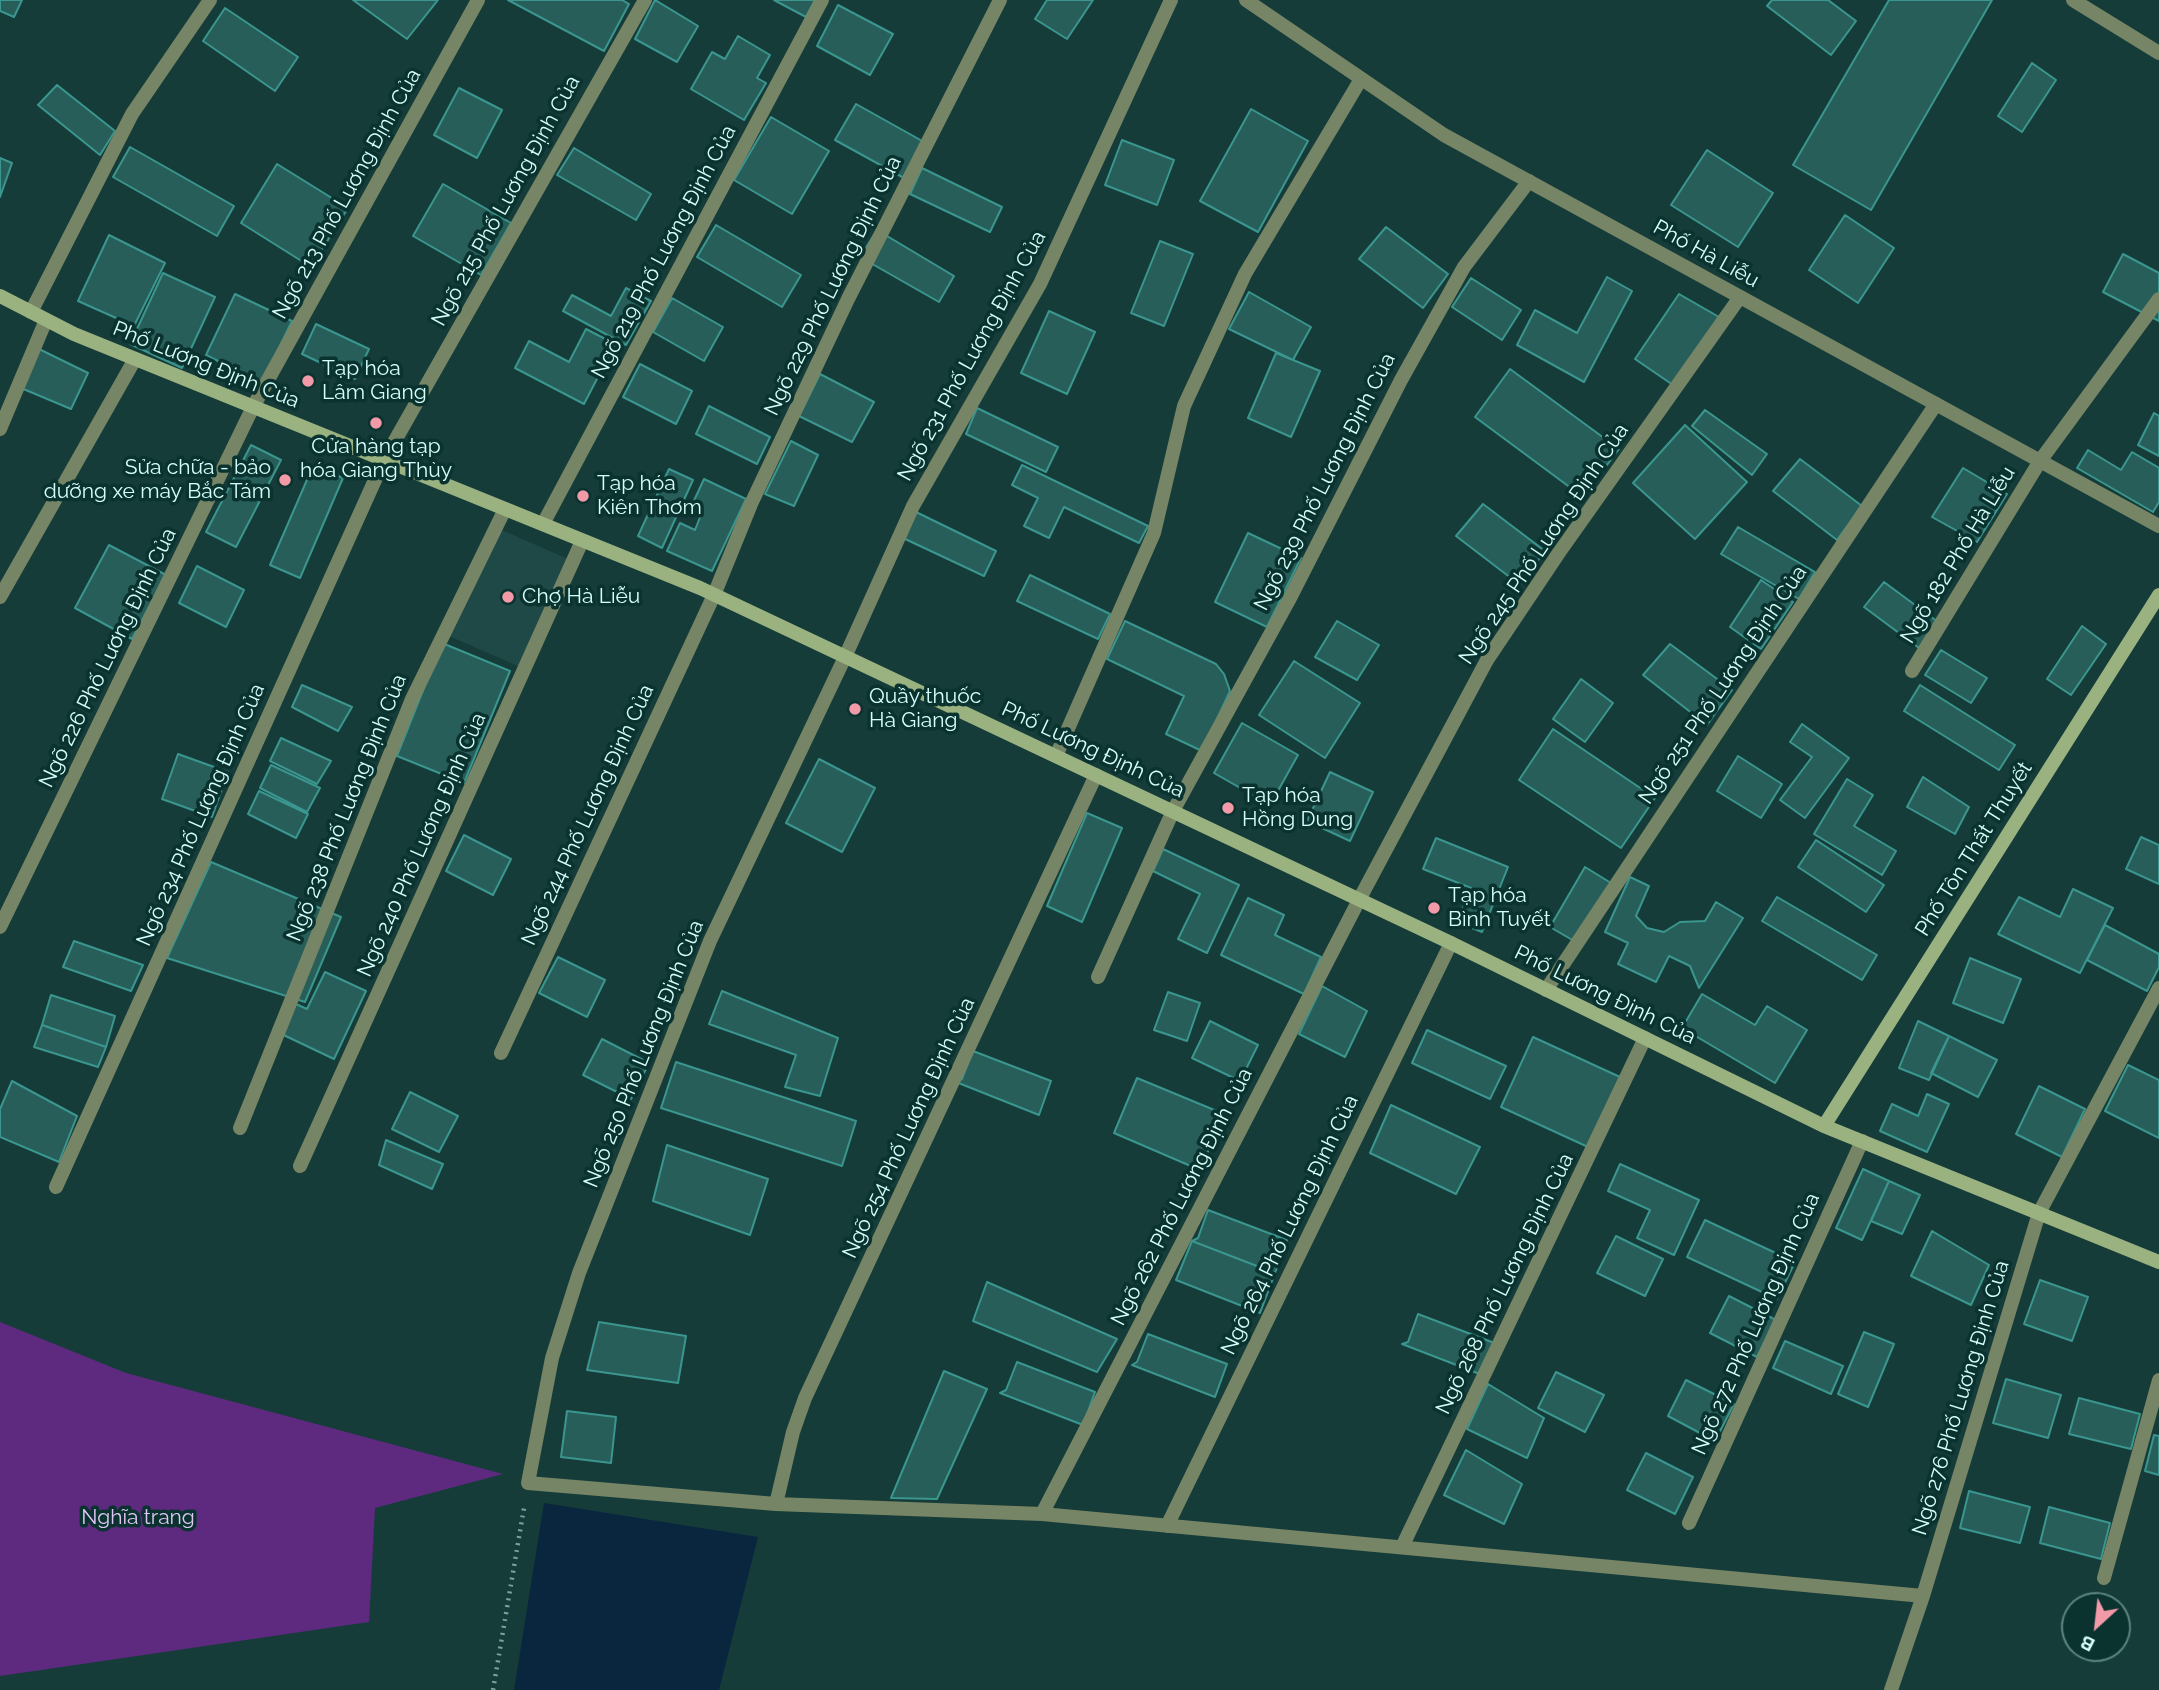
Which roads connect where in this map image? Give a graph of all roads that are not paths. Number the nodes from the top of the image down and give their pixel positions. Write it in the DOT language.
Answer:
graph roads {
  1 [pos="210,0"];
  2 [pos="478,0"];
  3 [pos="645,0"];
  4 [pos="822,0"];
  5 [pos="1000,0"];
  6 [pos="1171,0"];
  7 [pos="1246,0"];
  8 [pos="2073,0"];
  9 [pos="2159,53"];
  10 [pos="1361,79"];
  11 [pos="1529,181"];
  12 [pos="0,296"];
  13 [pos="1740,297"];
  14 [pos="2159,299"];
  15 [pos="31,312"];
  16 [pos="46,320"];
  17 [pos="135,359"];
  18 [pos="1936,404"];
  19 [pos="253,407"];
  20 [pos="0,429"];
  21 [pos="384,460"];
  22 [pos="2040,461"];
  23 [pos="505,509"];
  24 [pos="543,524"];
  25 [pos="2159,526"];
  26 [pos="582,541"];
  27 [pos="714,595"];
  28 [pos="2159,595"];
  29 [pos="0,597"];
  30 [pos="845,657"];
  31 [pos="1912,671"];
  32 [pos="1056,756"];
  33 [pos="1097,775"];
  34 [pos="1173,811"];
  35 [pos="1359,900"];
  36 [pos="0,927"];
  37 [pos="1451,943"];
  38 [pos="1098,977"];
  39 [pos="2159,988"];
  40 [pos="1546,990"];
  41 [pos="1645,1038"];
  42 [pos="501,1053"];
  43 [pos="1824,1126"];
  44 [pos="240,1128"];
  45 [pos="1862,1141"];
  46 [pos="300,1166"];
  47 [pos="56,1187"];
  48 [pos="2039,1213"];
  49 [pos="2159,1262"];
  50 [pos="2159,1380"];
  51 [pos="776,1504"];
  52 [pos="1042,1514"];
  53 [pos="1689,1523"];
  54 [pos="1167,1526"];
  55 [pos="1402,1547"];
  56 [pos="2104,1578"];
  57 [pos="1923,1596"];
  58 [pos="1891,1690"];
  1 -- 15 [label="street"];
  2 -- 19 [label="street, Ngõ 213 Phố Lương Định Của"];
  3 -- 21 [label="street, Ngõ 215 Phố Lương Định Của"];
  4 -- 24 [label="street, Ngõ 219 Phố Lương Định Của"];
  5 -- 27 [label="street, Ngõ 229 Phố Lương Định Của"];
  6 -- 30 [label="street, Ngõ 231 Phố Lương Định Của"];
  7 -- 10 [label="street, Phố Hà Liễu"];
  8 -- 9 [label="street"];
  10 -- 11 [label="street, Phố Hà Liễu"];
  10 -- 32 [label="street"];
  11 -- 13 [label="street, Phố Hà Liễu"];
  11 -- 34 [label="street, Ngõ 239 Phố Lương Định Của"];
  12 -- 15 [label="main road, Phố Lương Định Của"];
  13 -- 18 [label="street, Phố Hà Liễu"];
  13 -- 35 [label="street, Ngõ 245 Phố Lương Định Của"];
  14 -- 22 [label="street, Ngõ 182 Phố Hà Liễu"];
  15 -- 16 [label="main road, Phố Lương Định Của"];
  16 -- 17 [label="main road, Phố Lương Định Của"];
  16 -- 20 [label="street"];
  17 -- 19 [label="main road, Phố Lương Định Của"];
  17 -- 29 [label="street"];
  18 -- 22 [label="street, Phố Hà Liễu"];
  18 -- 40 [label="street, Ngõ 251 Phố Lương Định Của"];
  19 -- 21 [label="main road, Phố Lương Định Của"];
  19 -- 36 [label="street, Ngõ 226 Phố Lương Định Của"];
  21 -- 23 [label="main road, Phố Lương Định Của"];
  21 -- 47 [label="street, Ngõ 234 Phố Lương Định Của"];
  22 -- 25 [label="street, Phố Hà Liễu"];
  22 -- 31 [label="street, Ngõ 182 Phố Hà Liễu"];
  23 -- 24 [label="main road, Phố Lương Định Của"];
  23 -- 44 [label="street, Ngõ 238 Phố Lương Định Của"];
  24 -- 26 [label="main road, Phố Lương Định Của"];
  26 -- 27 [label="main road, Phố Lương Định Của"];
  26 -- 46 [label="street, Ngõ 240 Phố Lương Định Của"];
  27 -- 30 [label="main road, Phố Lương Định Của"];
  27 -- 42 [label="street, Ngõ 244 Phố Lương Định Của"];
  28 -- 43 [label="main road, Phố Tôn Thất Thuyết"];
  30 -- 32 [label="main road, Phố Lương Định Của"];
  30 -- 51 [label="street, Ngõ 250 Phố Lương Định Của"];
  32 -- 33 [label="main road, Phố Lương Định Của"];
  33 -- 34 [label="main road, Phố Lương Định Của"];
  33 -- 51 [label="street, Ngõ 254 Phố Lương Định Của"];
  34 -- 35 [label="main road, Phố Lương Định Của"];
  34 -- 38 [label="street, Ngõ 239 Phố Lương Định Của"];
  35 -- 37 [label="main road, Phố Lương Định Của"];
  35 -- 52 [label="street, Ngõ 262 Phố Lương Định Của"];
  37 -- 40 [label="main road, Phố Lương Định Của"];
  37 -- 54 [label="street, Ngõ 264 Phố Lương Định Của"];
  39 -- 48 [label="street, Ngõ 276 Phố Lương Định Của"];
  40 -- 41 [label="main road, Phố Lương Định Của"];
  41 -- 43 [label="main road, Phố Lương Định Của"];
  41 -- 55 [label="street, Ngõ 268 Phố Lương Định Của"];
  43 -- 45 [label="main road, Phố Lương Định Của"];
  45 -- 48 [label="main road, Phố Lương Định Của"];
  45 -- 53 [label="street, Ngõ 272 Phố Lương Định Của"];
  48 -- 49 [label="main road, Phố Lương Định Của"];
  48 -- 57 [label="street, Ngõ 276 Phố Lương Định Của"];
  50 -- 56 [label="street"];
  51 -- 52 [label="street"];
  52 -- 54 [label="street"];
  54 -- 55 [label="street"];
  55 -- 57 [label="street"];
  57 -- 58 [label="street, Ngõ 276 Phố Lương Định Của"];
}
